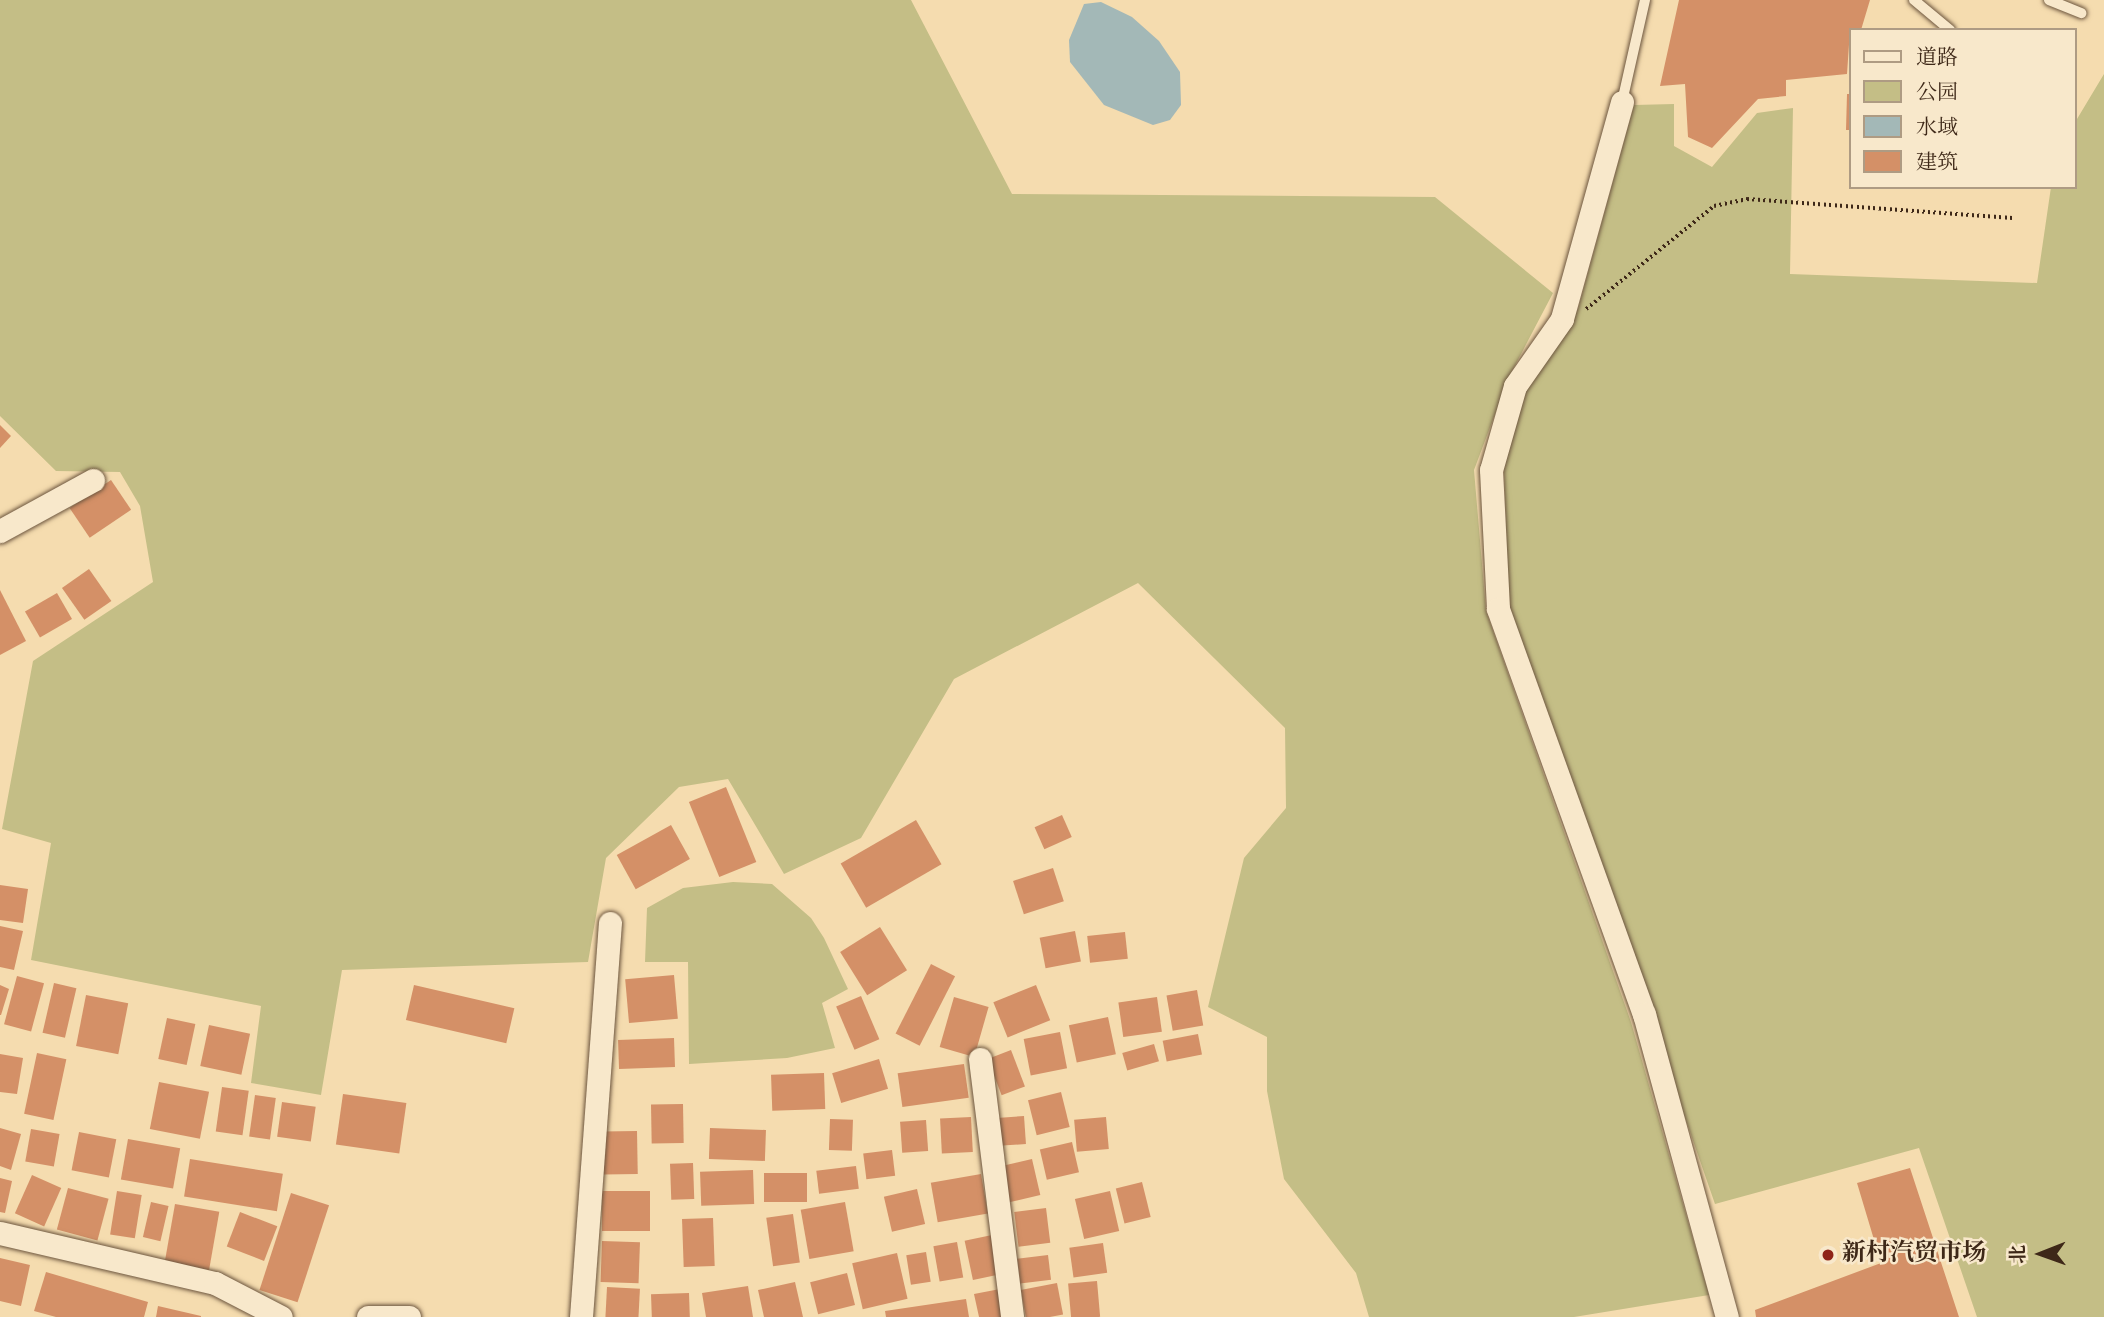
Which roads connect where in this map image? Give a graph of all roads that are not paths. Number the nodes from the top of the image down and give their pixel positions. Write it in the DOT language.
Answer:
graph roads {
  1 [pos="1645,0"];
  2 [pos="1914,0"];
  3 [pos="2049,0"];
  4 [pos="2081,13"];
  5 [pos="1948,28"];
  6 [pos="1622,102"];
  7 [pos="93,480"];
  8 [pos="0,531"];
  9 [pos="610,922"];
  10 [pos="980,1059"];
  11 [pos="0,1233"];
  12 [pos="281,1317"];
  13 [pos="368,1317"];
  14 [pos="409,1317"];
  15 [pos="581,1317"];
  16 [pos="1012,1317"];
  17 [pos="1727,1317"];
  1 -- 6 [label="lane"];
  2 -- 5 [label="lane"];
  3 -- 4 [label="lane"];
  6 -- 17 [label="street"];
  7 -- 8 [label="street"];
  9 -- 15 [label="street"];
  10 -- 16 [label="street"];
  11 -- 12 [label="street"];
  13 -- 14 [label="street"];
}
